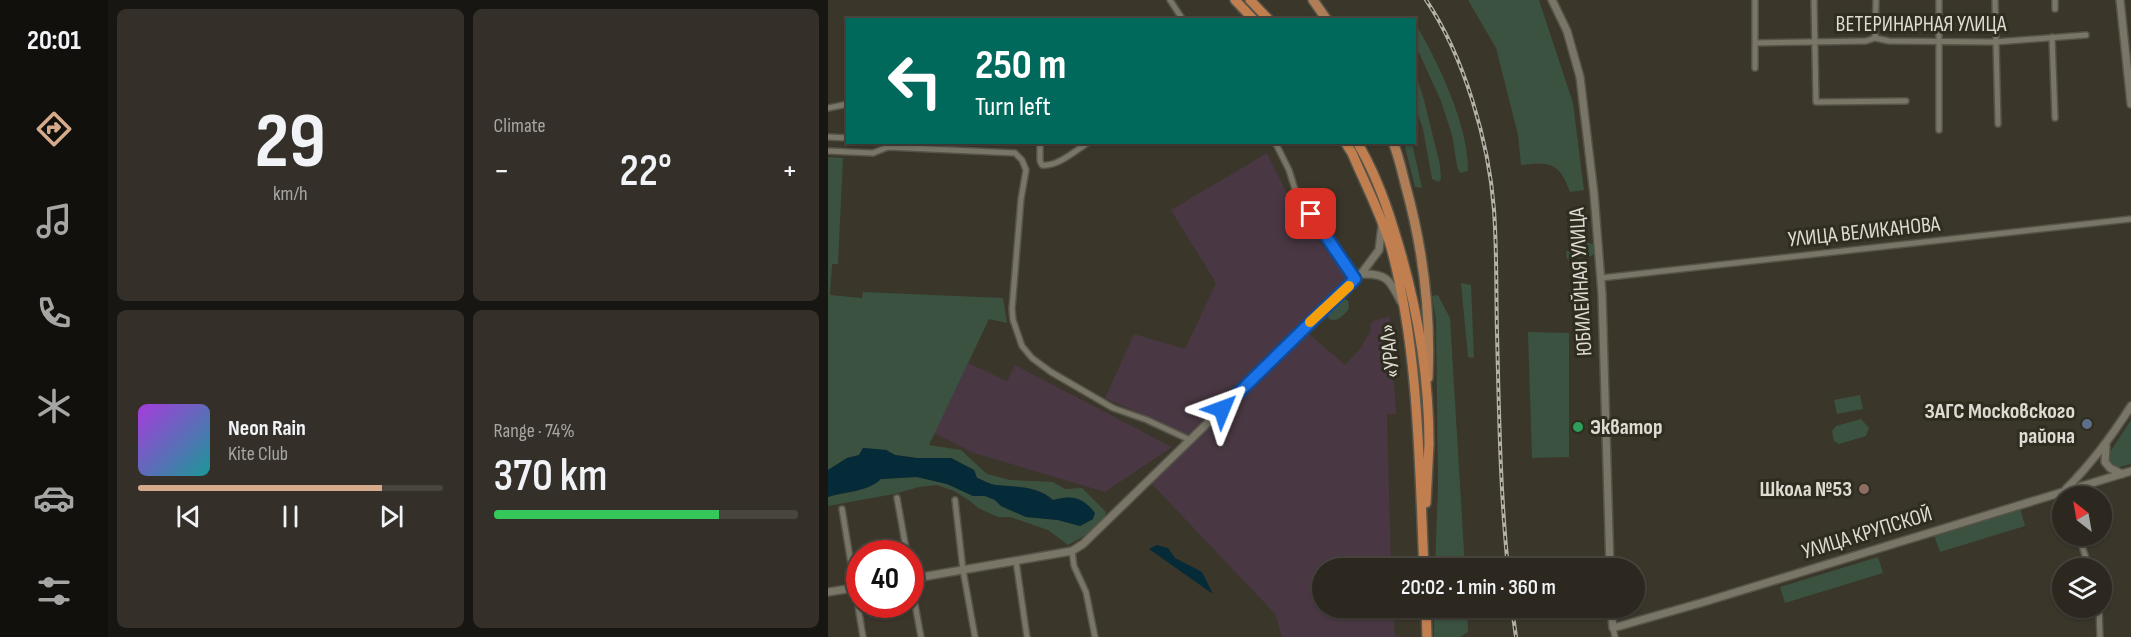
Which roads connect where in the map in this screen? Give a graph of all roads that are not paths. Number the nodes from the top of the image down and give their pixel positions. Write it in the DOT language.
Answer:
graph roads {
  1 [pos="1170,0"];
  2 [pos="1235,0"];
  3 [pos="1250,0"];
  4 [pos="1313,0"];
  5 [pos="1552,0"];
  6 [pos="1755,0"];
  7 [pos="1814,0"];
  8 [pos="1876,0"];
  9 [pos="1939,0"];
  10 [pos="1995,0"];
  11 [pos="2055,0"];
  12 [pos="2120,0"];
  13 [pos="2055,9"];
  14 [pos="1182,18"];
  15 [pos="1252,18"];
  16 [pos="1267,18"];
  17 [pos="1326,18"];
  18 [pos="2086,35"];
  19 [pos="2052,37"];
  20 [pos="1875,38"];
  21 [pos="1815,40"];
  22 [pos="1755,42"];
  23 [pos="1938,42"];
  24 [pos="1995,42"];
  25 [pos="1755,68"];
  26 [pos="2129,71"];
  27 [pos="1906,102"];
  28 [pos="846,104"];
  29 [pos="2131,104"];
  30 [pos="828,108"];
  31 [pos="2055,118"];
  32 [pos="1998,124"];
  33 [pos="1939,130"];
  34 [pos="828,137"];
  35 [pos="846,138"];
  36 [pos="1040,144"];
  37 [pos="1086,144"];
  38 [pos="1276,144"];
  39 [pos="1346,144"];
  40 [pos="1357,144"];
  41 [pos="1394,144"];
  42 [pos="828,151"];
  43 [pos="2131,219"];
  44 [pos="1382,225"];
  45 [pos="1358,277"];
  46 [pos="1601,278"];
  47 [pos="1405,309"];
  48 [pos="2131,406"];
  49 [pos="1427,411"];
  50 [pos="1190,440"];
  51 [pos="2107,442"];
  52 [pos="2131,471"];
  53 [pos="2083,473"];
  54 [pos="2122,474"];
  55 [pos="2090,483"];
  56 [pos="2072,486"];
  57 [pos="2083,486"];
  58 [pos="2052,497"];
  59 [pos="897,498"];
  60 [pos="955,500"];
  61 [pos="842,509"];
  62 [pos="848,540"];
  63 [pos="904,540"];
  64 [pos="1072,551"];
  65 [pos="1423,558"];
  66 [pos="1424,558"];
  67 [pos="1610,558"];
  68 [pos="1016,561"];
  69 [pos="963,570"];
  70 [pos="924,576"];
  71 [pos="846,589"];
  72 [pos="828,592"];
  73 [pos="861,618"];
  74 [pos="918,618"];
  75 [pos="1426,618"];
  76 [pos="1612,618"];
  77 [pos="2099,618"];
  78 [pos="1612,628"];
  79 [pos="863,637"];
  80 [pos="921,637"];
  81 [pos="975,637"];
  82 [pos="1027,637"];
  83 [pos="1095,637"];
  84 [pos="1426,637"];
  85 [pos="1615,637"];
  86 [pos="2100,637"];
  1 -- 14 [label="street"];
  2 -- 15 [label="highway"];
  3 -- 16 [label="highway"];
  4 -- 17 [label="main road"];
  5 -- 46 [label="street, ЮБИЛЕЙНАЯ УЛИЦА"];
  6 -- 22 [label="street"];
  7 -- 21 [label="street"];
  8 -- 20 [label="street"];
  9 -- 23 [label="street"];
  10 -- 24 [label="street"];
  11 -- 13 [label="street"];
  12 -- 26 [label="street"];
  18 -- 19 [label="street, ВЕТЕРИНАРНАЯ УЛИЦА"];
  19 -- 24 [label="street, ВЕТЕРИНАРНАЯ УЛИЦА"];
  19 -- 31 [label="street"];
  20 -- 21 [label="street, ВЕТЕРИНАРНАЯ УЛИЦА"];
  20 -- 23 [label="street, ВЕТЕРИНАРНАЯ УЛИЦА"];
  21 -- 22 [label="street, ВЕТЕРИНАРНАЯ УЛИЦА"];
  21 -- 27 [label="street"];
  22 -- 25 [label="street"];
  23 -- 24 [label="street, ВЕТЕРИНАРНАЯ УЛИЦА"];
  23 -- 33 [label="street"];
  24 -- 32 [label="street"];
  26 -- 29 [label="street"];
  28 -- 30 [label="street"];
  34 -- 35 [label="street"];
  36 -- 37 [label="street"];
  38 -- 45 [label="street"];
  39 -- 44 [label="highway, «УРАЛ»"];
  40 -- 49 [label="highway, «УРАЛ»"];
  41 -- 49 [label="main road"];
  42 -- 50 [label="street"];
  43 -- 46 [label="street, УЛИЦА ВЕЛИКАНОВА"];
  44 -- 45 [label="street"];
  44 -- 47 [label="highway, «УРАЛ»"];
  45 -- 47 [label="street"];
  45 -- 50 [label="street"];
  46 -- 67 [label="street, ЮБИЛЕЙНАЯ УЛИЦА"];
  47 -- 65 [label="highway, «УРАЛ»"];
  48 -- 51 [label="street"];
  49 -- 66 [label="highway, «УРАЛ»"];
  50 -- 64 [label="street"];
  51 -- 53 [label="street"];
  51 -- 54 [label="street"];
  52 -- 54 [label="street, УЛИЦА КРУПСКОЙ"];
  53 -- 55 [label="street"];
  53 -- 56 [label="street"];
  54 -- 55 [label="street, УЛИЦА КРУПСКОЙ"];
  55 -- 57 [label="street, УЛИЦА КРУПСКОЙ"];
  58 -- 78 [label="street, УЛИЦА КРУПСКОЙ"];
  59 -- 63 [label="street"];
  60 -- 69 [label="street"];
  61 -- 62 [label="street"];
  64 -- 68 [label="street"];
  64 -- 83 [label="street"];
  68 -- 69 [label="street"];
  68 -- 82 [label="street"];
  69 -- 70 [label="street"];
  69 -- 81 [label="street"];
  71 -- 72 [label="street"];
  73 -- 79 [label="street"];
  74 -- 80 [label="street"];
  75 -- 84 [label="highway"];
  76 -- 78 [label="street"];
  77 -- 86 [label="street"];
  78 -- 85 [label="street"];
}
